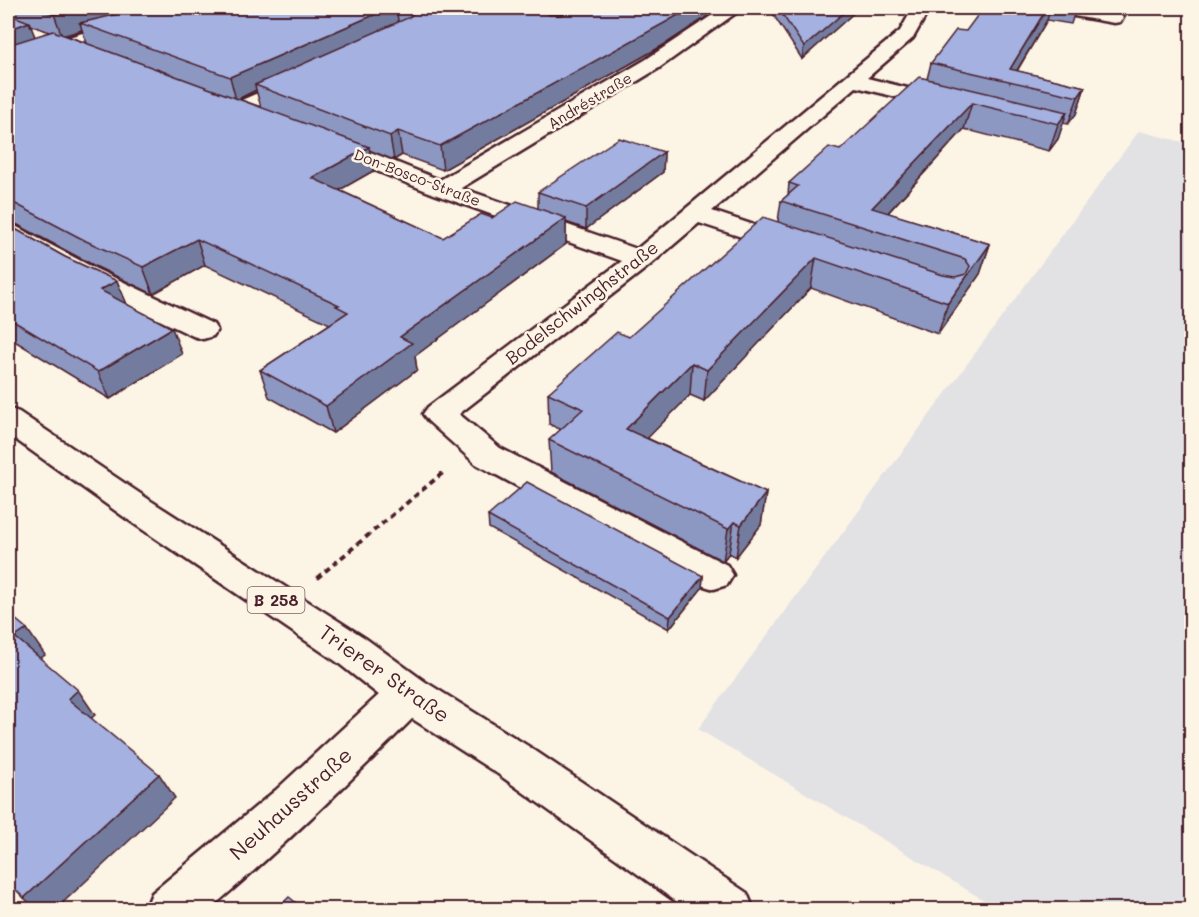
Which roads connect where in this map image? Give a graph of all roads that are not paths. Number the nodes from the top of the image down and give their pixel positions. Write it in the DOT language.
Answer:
graph roads {
  1 [pos="181,8"];
  2 [pos="734,8"];
  3 [pos="921,8"];
  4 [pos="1057,8"];
  5 [pos="1114,18"];
  6 [pos="39,36"];
  7 [pos="60,44"];
  8 [pos="92,56"];
  9 [pos="8,63"];
  10 [pos="320,71"];
  11 [pos="851,80"];
  12 [pos="963,107"];
  13 [pos="266,121"];
  14 [pos="307,135"];
  15 [pos="442,189"];
  16 [pos="694,213"];
  17 [pos="8,232"];
  18 [pos="814,254"];
  19 [pos="641,259"];
  20 [pos="203,330"];
  21 [pos="8,419"];
  22 [pos="714,575"];
  23 [pos="409,694"];
  24 [pos="170,909"];
  25 [pos="730,909"];
  1 -- 7 [label="street"];
  2 -- 15 [label="street, Andréstraße"];
  3 -- 11 [label="street, Bodelschwinghstraße"];
  4 -- 5 [label="street"];
  6 -- 7 [label="street"];
  7 -- 8 [label="street"];
  7 -- 9 [label="street"];
  10 -- 13 [label="street"];
  11 -- 12 [label="street"];
  11 -- 16 [label="street, Bodelschwinghstraße"];
  14 -- 15 [label="street, Don-Bosco-Straße"];
  15 -- 19 [label="street, Don-Bosco-Straße"];
  16 -- 18 [label="street"];
  16 -- 19 [label="street, Bodelschwinghstraße"];
  17 -- 20 [label="street"];
  19 -- 22 [label="street, Bodelschwinghstraße"];
  21 -- 23 [label="street, Trierer Straße / B 258"];
  23 -- 24 [label="street, Neuhausstraße"];
  23 -- 25 [label="street, Trierer Straße / B 258"];
}
